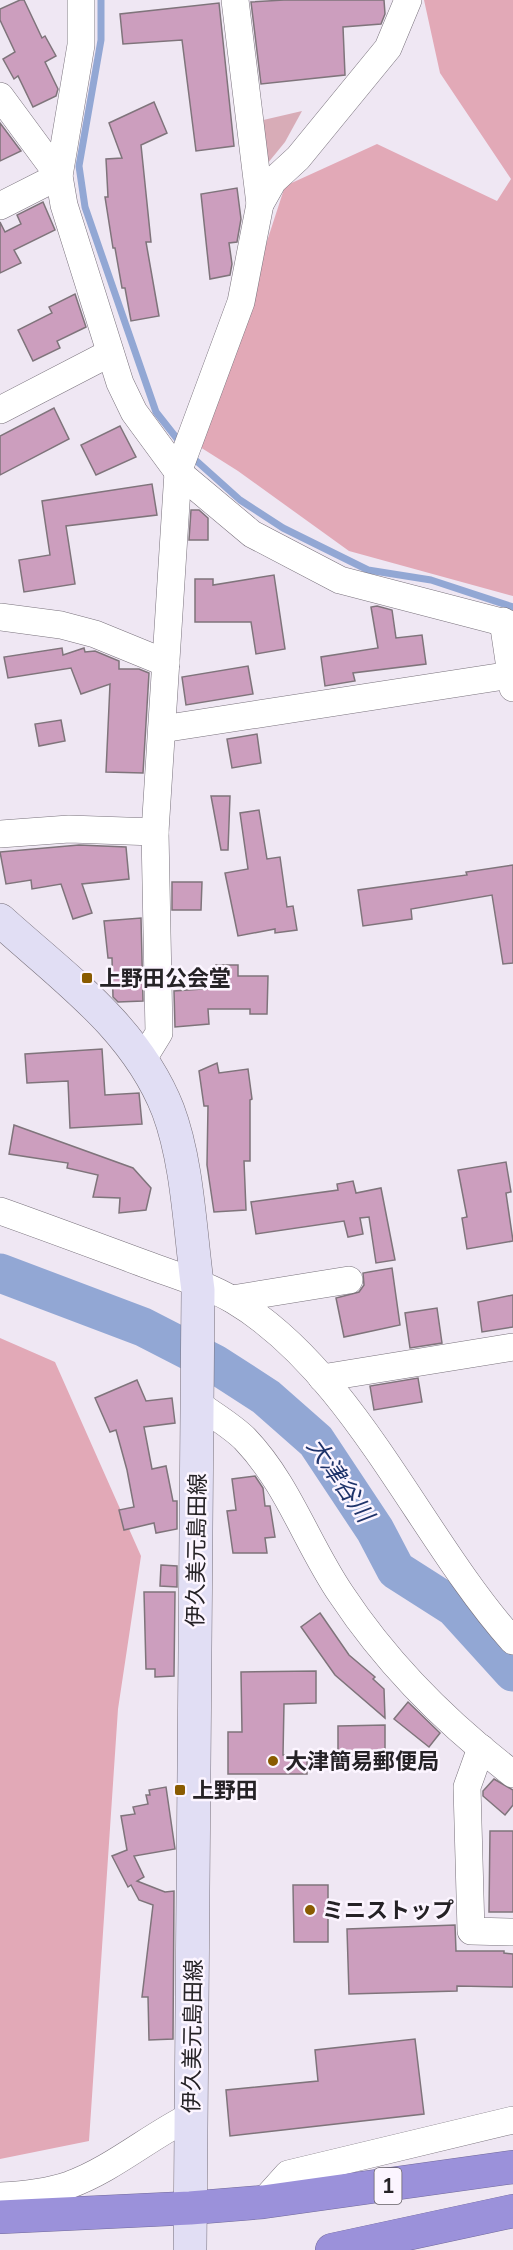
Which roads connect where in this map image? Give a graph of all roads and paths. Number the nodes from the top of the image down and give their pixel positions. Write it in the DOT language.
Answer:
graph roads {
  1 [pos="81,0"];
  2 [pos="235,0"];
  3 [pos="408,0"];
  4 [pos="0,96"];
  5 [pos="59,176"];
  6 [pos="260,204"];
  7 [pos="0,206"];
  8 [pos="111,353"];
  9 [pos="0,410"];
  10 [pos="178,472"];
  11 [pos="0,617"];
  12 [pos="508,623"];
  13 [pos="166,663"];
  14 [pos="512,681"];
  15 [pos="162,729"];
  16 [pos="156,832"];
  17 [pos="0,834"];
  18 [pos="0,920"];
  19 [pos="143,1059"];
  20 [pos="0,1211"];
  21 [pos="348,1280"];
  22 [pos="197,1287"];
  23 [pos="232,1299"];
  24 [pos="513,1347"];
  25 [pos="322,1378"];
  26 [pos="198,1399"];
  27 [pos="513,1641"];
  28 [pos="481,1748"];
  29 [pos="513,1774"];
  30 [pos="513,1932"];
  31 [pos="191,2116"];
  32 [pos="513,2120"];
  33 [pos="513,2167"];
  34 [pos="0,2196"];
  35 [pos="263,2202"];
  36 [pos="190,2208"];
  37 [pos="513,2211"];
  38 [pos="0,2217"];
  39 [pos="190,2250"];
  40 [pos="332,2250"];
  1 -- 5 [label="street"];
  2 -- 6 [label="street"];
  3 -- 6 [label="street"];
  4 -- 5 [label="street"];
  5 -- 7 [label="street"];
  5 -- 8 [label="street"];
  6 -- 10 [label="street"];
  8 -- 9 [label="street"];
  8 -- 10 [label="street"];
  10 -- 12 [label="street"];
  10 -- 13 [label="street"];
  11 -- 13 [label="street"];
  12 -- 14 [label="street"];
  13 -- 15 [label="street"];
  14 -- 15 [label="street"];
  15 -- 16 [label="street"];
  16 -- 17 [label="street"];
  16 -- 19 [label="street"];
  18 -- 19 [label="main road, 伊久美元島田線"];
  19 -- 22 [label="main road, 伊久美元島田線"];
  20 -- 22 [label="street"];
  21 -- 23 [label="street"];
  22 -- 23 [label="street"];
  22 -- 26 [label="main road, 伊久美元島田線"];
  23 -- 25 [label="street"];
  24 -- 25 [label="street"];
  25 -- 27 [label="street"];
  26 -- 28 [label="street"];
  26 -- 31 [label="main road, 伊久美元島田線"];
  28 -- 29 [label="street"];
  28 -- 30 [label="street"];
  31 -- 34 [label="street"];
  31 -- 36 [label="main road, 伊久美元島田線"];
  32 -- 35 [label="street"];
  33 -- 35 [label="highway, 1"];
  35 -- 36 [label="highway, 1"];
  36 -- 38 [label="highway, 1"];
  36 -- 39 [label="main road, 伊久美元島田線"];
  37 -- 40 [label="highway, 1"];
}
